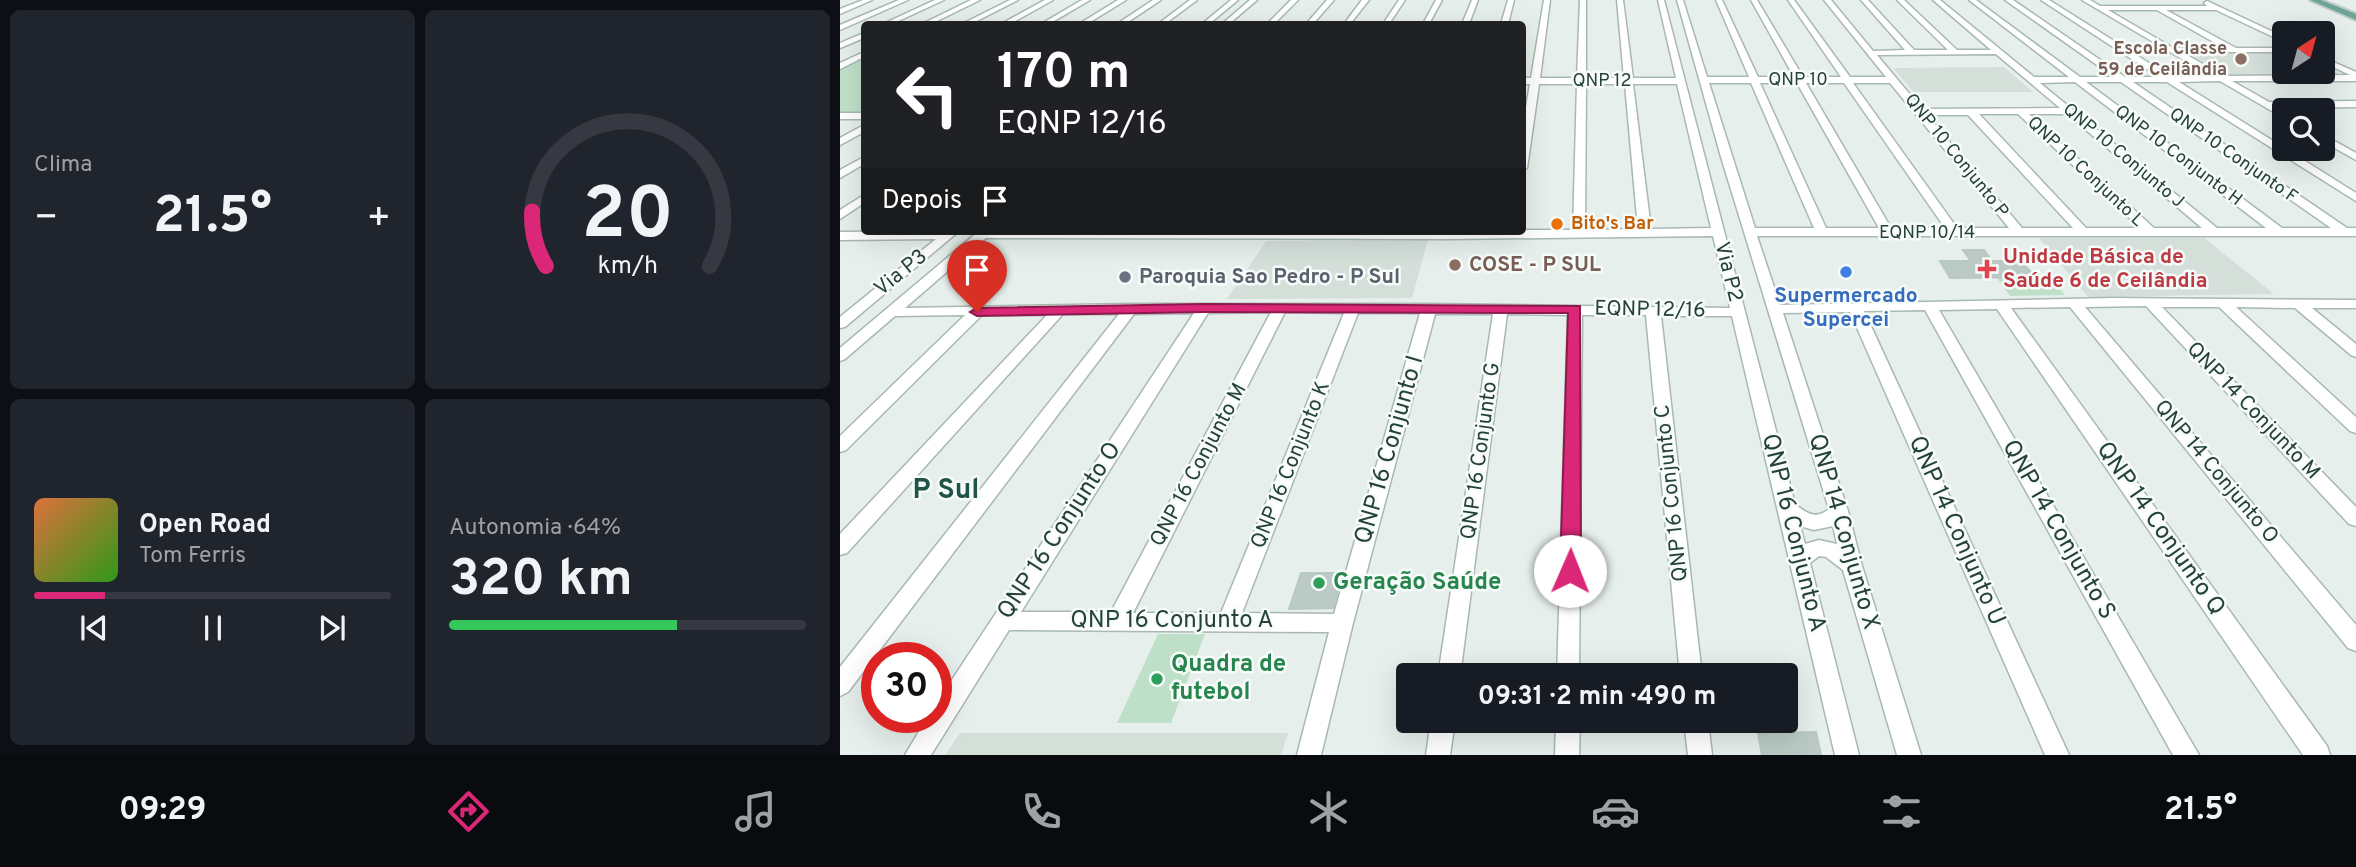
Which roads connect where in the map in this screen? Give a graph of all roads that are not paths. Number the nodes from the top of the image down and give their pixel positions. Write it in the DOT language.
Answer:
graph roads {
  1 [pos="869,0"];
  2 [pos="905,0"];
  3 [pos="941,0"];
  4 [pos="977,0"];
  5 [pos="1015,0"];
  6 [pos="1050,0"];
  7 [pos="1087,0"];
  8 [pos="1123,0"];
  9 [pos="1158,0"];
  10 [pos="1194,0"];
  11 [pos="1235,0"];
  12 [pos="1254,0"];
  13 [pos="1295,0"];
  14 [pos="1331,0"];
  15 [pos="1366,0"];
  16 [pos="1402,0"];
  17 [pos="1439,0"];
  18 [pos="1475,0"];
  19 [pos="1511,0"];
  20 [pos="1547,0"];
  21 [pos="1583,0"];
  22 [pos="1620,0"];
  23 [pos="1661,0"];
  24 [pos="1680,0"];
  25 [pos="1719,0"];
  26 [pos="1754,0"];
  27 [pos="1791,0"];
  28 [pos="1827,0"];
  29 [pos="1864,0"];
  30 [pos="1900,0"];
  31 [pos="1936,0"];
  32 [pos="1972,0"];
  33 [pos="2008,0"];
  34 [pos="2044,0"];
  35 [pos="2085,0"];
  36 [pos="2143,0"];
  37 [pos="2200,0"];
  38 [pos="2314,0"];
  39 [pos="2332,4"];
  40 [pos="2098,8"];
  41 [pos="2157,8"];
  42 [pos="2216,8"];
  43 [pos="840,12"];
  44 [pos="2356,14"];
  45 [pos="894,21"];
  46 [pos="932,21"];
  47 [pos="972,21"];
  48 [pos="1011,21"];
  49 [pos="1050,21"];
  50 [pos="1088,21"];
  51 [pos="1126,21"];
  52 [pos="1165,21"];
  53 [pos="1209,21"];
  54 [pos="1229,21"];
  55 [pos="1273,21"];
  56 [pos="1312,21"];
  57 [pos="1349,21"];
  58 [pos="1389,21"];
  59 [pos="1428,21"];
  60 [pos="1466,21"];
  61 [pos="1505,21"];
  62 [pos="840,28"];
  63 [pos="1668,29"];
  64 [pos="1688,29"];
  65 [pos="2272,34"];
  66 [pos="861,36"];
  67 [pos="840,46"];
  68 [pos="2172,50"];
  69 [pos="2234,50"];
  70 [pos="2272,50"];
  71 [pos="1955,52"];
  72 [pos="1998,52"];
  73 [pos="1870,53"];
  74 [pos="1912,53"];
  75 [pos="861,56"];
  76 [pos="840,66"];
  77 [pos="2335,66"];
  78 [pos="2356,76"];
  79 [pos="1893,79"];
  80 [pos="2076,79"];
  81 [pos="2122,79"];
  82 [pos="2168,79"];
  83 [pos="2221,79"];
  84 [pos="1703,80"];
  85 [pos="1755,80"];
  86 [pos="1800,80"];
  87 [pos="1847,80"];
  88 [pos="2032,80"];
  89 [pos="1526,81"];
  90 [pos="1536,81"];
  91 [pos="1581,81"];
  92 [pos="1629,81"];
  93 [pos="1682,81"];
  94 [pos="2337,104"];
  95 [pos="2356,104"];
  96 [pos="2266,105"];
  97 [pos="2272,108"];
  98 [pos="1920,111"];
  99 [pos="2020,111"];
  100 [pos="2068,111"];
  101 [pos="1971,112"];
  102 [pos="2356,114"];
  103 [pos="840,116"];
  104 [pos="861,116"];
  105 [pos="861,130"];
  106 [pos="840,142"];
  107 [pos="1526,143"];
  108 [pos="2335,145"];
  109 [pos="1712,152"];
  110 [pos="2356,157"];
  111 [pos="861,162"];
  112 [pos="840,175"];
  113 [pos="2356,198"];
  114 [pos="861,200"];
  115 [pos="840,215"];
  116 [pos="1718,232"];
  117 [pos="1751,232"];
  118 [pos="2151,232"];
  119 [pos="2279,232"];
  120 [pos="2350,232"];
  121 [pos="1526,233"];
  122 [pos="1644,233"];
  123 [pos="1822,233"];
  124 [pos="1888,233"];
  125 [pos="1954,233"];
  126 [pos="2019,233"];
  127 [pos="2084,233"];
  128 [pos="2215,233"];
  129 [pos="861,234"];
  130 [pos="1579,234"];
  131 [pos="947,235"];
  132 [pos="982,235"];
  133 [pos="840,236"];
  134 [pos="2150,302"];
  135 [pos="2223,303"];
  136 [pos="2001,304"];
  137 [pos="2076,304"];
  138 [pos="2299,304"];
  139 [pos="2356,304"];
  140 [pos="1929,305"];
  141 [pos="1855,307"];
  142 [pos="1130,308"];
  143 [pos="1204,308"];
  144 [pos="1280,308"];
  145 [pos="1353,308"];
  146 [pos="1429,308"];
  147 [pos="1501,309"];
  148 [pos="1575,309"];
  149 [pos="1774,309"];
  150 [pos="1059,310"];
  151 [pos="1653,310"];
  152 [pos="847,312"];
  153 [pos="891,312"];
  154 [pos="977,312"];
  155 [pos="1737,312"];
  156 [pos="840,324"];
  157 [pos="2356,352"];
  158 [pos="840,356"];
  159 [pos="2356,427"];
  160 [pos="840,446"];
  161 [pos="1788,509"];
  162 [pos="1839,511"];
  163 [pos="2356,519"];
  164 [pos="840,547"];
  165 [pos="1800,560"];
  166 [pos="1852,566"];
  167 [pos="2346,616"];
  168 [pos="1002,621"];
  169 [pos="1228,621"];
  170 [pos="1117,622"];
  171 [pos="1342,623"];
  172 [pos="2356,641"];
  173 [pos="1451,663"];
  174 [pos="1569,663"];
  175 [pos="1690,663"];
  176 [pos="840,685"];
  177 [pos="1441,733"];
  178 [pos="1568,733"];
  179 [pos="1697,733"];
  180 [pos="917,755"];
  181 [pos="1309,755"];
  182 [pos="1438,755"];
  183 [pos="1567,755"];
  184 [pos="1699,755"];
  185 [pos="1847,755"];
  186 [pos="1909,755"];
  187 [pos="2057,755"];
  188 [pos="2187,755"];
  189 [pos="2318,755"];
  1 -- 43 [label="street"];
  2 -- 62 [label="street"];
  3 -- 45 [label="street"];
  4 -- 46 [label="street"];
  5 -- 47 [label="street"];
  6 -- 48 [label="street"];
  7 -- 49 [label="street"];
  8 -- 50 [label="street"];
  9 -- 51 [label="street"];
  10 -- 52 [label="street"];
  11 -- 53 [label="street"];
  12 -- 54 [label="street"];
  13 -- 55 [label="street"];
  14 -- 56 [label="street"];
  15 -- 57 [label="street"];
  16 -- 58 [label="street"];
  17 -- 59 [label="street"];
  18 -- 60 [label="street"];
  19 -- 61 [label="street"];
  20 -- 90 [label="street"];
  21 -- 91 [label="street"];
  22 -- 92 [label="street"];
  23 -- 63 [label="street"];
  24 -- 64 [label="street"];
  25 -- 85 [label="street"];
  26 -- 86 [label="street"];
  27 -- 87 [label="street"];
  28 -- 73 [label="street, QNP 10 Conjunto P"];
  29 -- 74 [label="street"];
  30 -- 71 [label="street"];
  31 -- 72 [label="street, QNP 10 Conjunto J"];
  32 -- 80 [label="street, QNP 10 Conjunto H"];
  33 -- 81 [label="street, QNP 10 Conjunto F"];
  34 -- 82 [label="street"];
  35 -- 40 [label="street"];
  36 -- 41 [label="street"];
  37 -- 42 [label="street"];
  38 -- 39 [label="main road"];
  39 -- 44 [label="main road"];
  40 -- 41 [label="street"];
  40 -- 68 [label="street"];
  41 -- 42 [label="street"];
  41 -- 69 [label="street"];
  42 -- 65 [label="street"];
  63 -- 64 [label="street"];
  63 -- 93 [label="street"];
  64 -- 84 [label="street"];
  66 -- 67 [label="street"];
  68 -- 69 [label="street"];
  68 -- 83 [label="street"];
  69 -- 70 [label="street"];
  71 -- 72 [label="street"];
  71 -- 74 [label="street"];
  72 -- 88 [label="street, QNP 10 Conjunto J"];
  73 -- 74 [label="street"];
  73 -- 79 [label="street, QNP 10 Conjunto P"];
  75 -- 76 [label="street"];
  77 -- 78 [label="street"];
  78 -- 83 [label="street"];
  79 -- 87 [label="street, QNP 10"];
  79 -- 98 [label="street, QNP 10 Conjunto P"];
  80 -- 81 [label="street"];
  80 -- 88 [label="street"];
  80 -- 119 [label="street, QNP 10 Conjunto H"];
  81 -- 82 [label="street"];
  81 -- 120 [label="street, QNP 10 Conjunto F"];
  82 -- 83 [label="street"];
  82 -- 113 [label="street"];
  83 -- 96 [label="street"];
  84 -- 85 [label="street, QNP 10"];
  84 -- 109 [label="street"];
  85 -- 86 [label="street, QNP 10"];
  85 -- 123 [label="street"];
  86 -- 87 [label="street, QNP 10"];
  86 -- 124 [label="street"];
  87 -- 125 [label="street"];
  88 -- 100 [label="street, QNP 10 Conjunto J"];
  89 -- 90 [label="street, QNP 12"];
  90 -- 91 [label="street, QNP 12"];
  90 -- 107 [label="street"];
  91 -- 92 [label="street, QNP 12"];
  91 -- 130 [label="street"];
  92 -- 93 [label="street, QNP 12"];
  92 -- 122 [label="street"];
  93 -- 109 [label="street"];
  94 -- 95 [label="street"];
  94 -- 96 [label="street"];
  94 -- 102 [label="street"];
  96 -- 97 [label="street"];
  98 -- 101 [label="street"];
  98 -- 126 [label="street, QNP 10 Conjunto P"];
  99 -- 100 [label="street"];
  99 -- 101 [label="street"];
  99 -- 118 [label="street, QNP 10 Conjunto L"];
  100 -- 128 [label="street, QNP 10 Conjunto J"];
  101 -- 127 [label="street"];
  103 -- 104 [label="street"];
  105 -- 106 [label="street"];
  108 -- 110 [label="street"];
  109 -- 116 [label="street, Via P2"];
  109 -- 117 [label="street, Via P2"];
  111 -- 112 [label="street"];
  114 -- 115 [label="street"];
  116 -- 122 [label="street"];
  116 -- 155 [label="street, Via P2"];
  117 -- 123 [label="street, EQNP 10/14"];
  117 -- 149 [label="street, Via P2"];
  118 -- 127 [label="street, EQNP 10/14"];
  118 -- 128 [label="street, EQNP 10/14"];
  119 -- 120 [label="street, EQNP 10/14"];
  119 -- 128 [label="street, EQNP 10/14"];
  121 -- 130 [label="street"];
  122 -- 130 [label="street"];
  123 -- 124 [label="street, EQNP 10/14"];
  124 -- 125 [label="street, EQNP 10/14"];
  125 -- 126 [label="street, EQNP 10/14"];
  126 -- 127 [label="street, EQNP 10/14"];
  129 -- 133 [label="street"];
  131 -- 152 [label="street, Via P3"];
  132 -- 153 [label="street, Via P3"];
  134 -- 135 [label="street"];
  134 -- 137 [label="street"];
  134 -- 163 [label="street, QNP 14 Conjunto M"];
  135 -- 138 [label="street"];
  135 -- 159 [label="street"];
  136 -- 137 [label="street"];
  136 -- 140 [label="street"];
  136 -- 189 [label="street, QNP 14 Conjunto Q"];
  137 -- 167 [label="street, QNP 14 Conjunto O"];
  138 -- 139 [label="street"];
  138 -- 157 [label="street"];
  140 -- 141 [label="street"];
  140 -- 188 [label="street, QNP 14 Conjunto S"];
  141 -- 149 [label="street"];
  141 -- 187 [label="street, QNP 14 Conjunto U"];
  142 -- 143 [label="street, EQNP 12/16"];
  142 -- 150 [label="street, EQNP 12/16"];
  142 -- 176 [label="street"];
  143 -- 144 [label="street, EQNP 12/16"];
  143 -- 168 [label="street, QNP 16 Conjunto O"];
  144 -- 145 [label="street, EQNP 12/16"];
  144 -- 170 [label="street, QNP 16 Conjunto M"];
  145 -- 146 [label="street, EQNP 12/16"];
  145 -- 169 [label="street, QNP 16 Conjunto K"];
  146 -- 147 [label="street, EQNP 12/16"];
  146 -- 171 [label="street, QNP 16 Conjunto I"];
  147 -- 148 [label="street, EQNP 12/16"];
  147 -- 173 [label="street, QNP 16 Conjunto G"];
  148 -- 151 [label="street, EQNP 12/16"];
  148 -- 174 [label="street"];
  149 -- 162 [label="street, QNP 14 Conjunto X"];
  150 -- 154 [label="street, EQNP 12/16"];
  150 -- 164 [label="street"];
  151 -- 155 [label="street, EQNP 12/16"];
  151 -- 175 [label="street, QNP 16 Conjunto C"];
  152 -- 156 [label="street, Via P3"];
  153 -- 154 [label="street, EQNP 12/16"];
  153 -- 158 [label="street, Via P3"];
  154 -- 160 [label="street"];
  155 -- 161 [label="street, QNP 16 Conjunto A"];
  161 -- 162 [label="street"];
  161 -- 165 [label="street, QNP 16 Conjunto A"];
  162 -- 166 [label="street, QNP 14 Conjunto X"];
  165 -- 166 [label="street"];
  165 -- 185 [label="street, QNP 16 Conjunto A"];
  166 -- 186 [label="street, QNP 14 Conjunto X"];
  167 -- 172 [label="street, QNP 14 Conjunto O"];
  168 -- 170 [label="street, QNP 16 Conjunto A"];
  168 -- 180 [label="street, QNP 16 Conjunto O"];
  169 -- 170 [label="street, QNP 16 Conjunto A"];
  169 -- 171 [label="street, QNP 16 Conjunto A"];
  171 -- 181 [label="street, QNP 16 Conjunto I"];
  177 -- 182 [label="street"];
  178 -- 183 [label="street"];
  179 -- 184 [label="street"];
}
